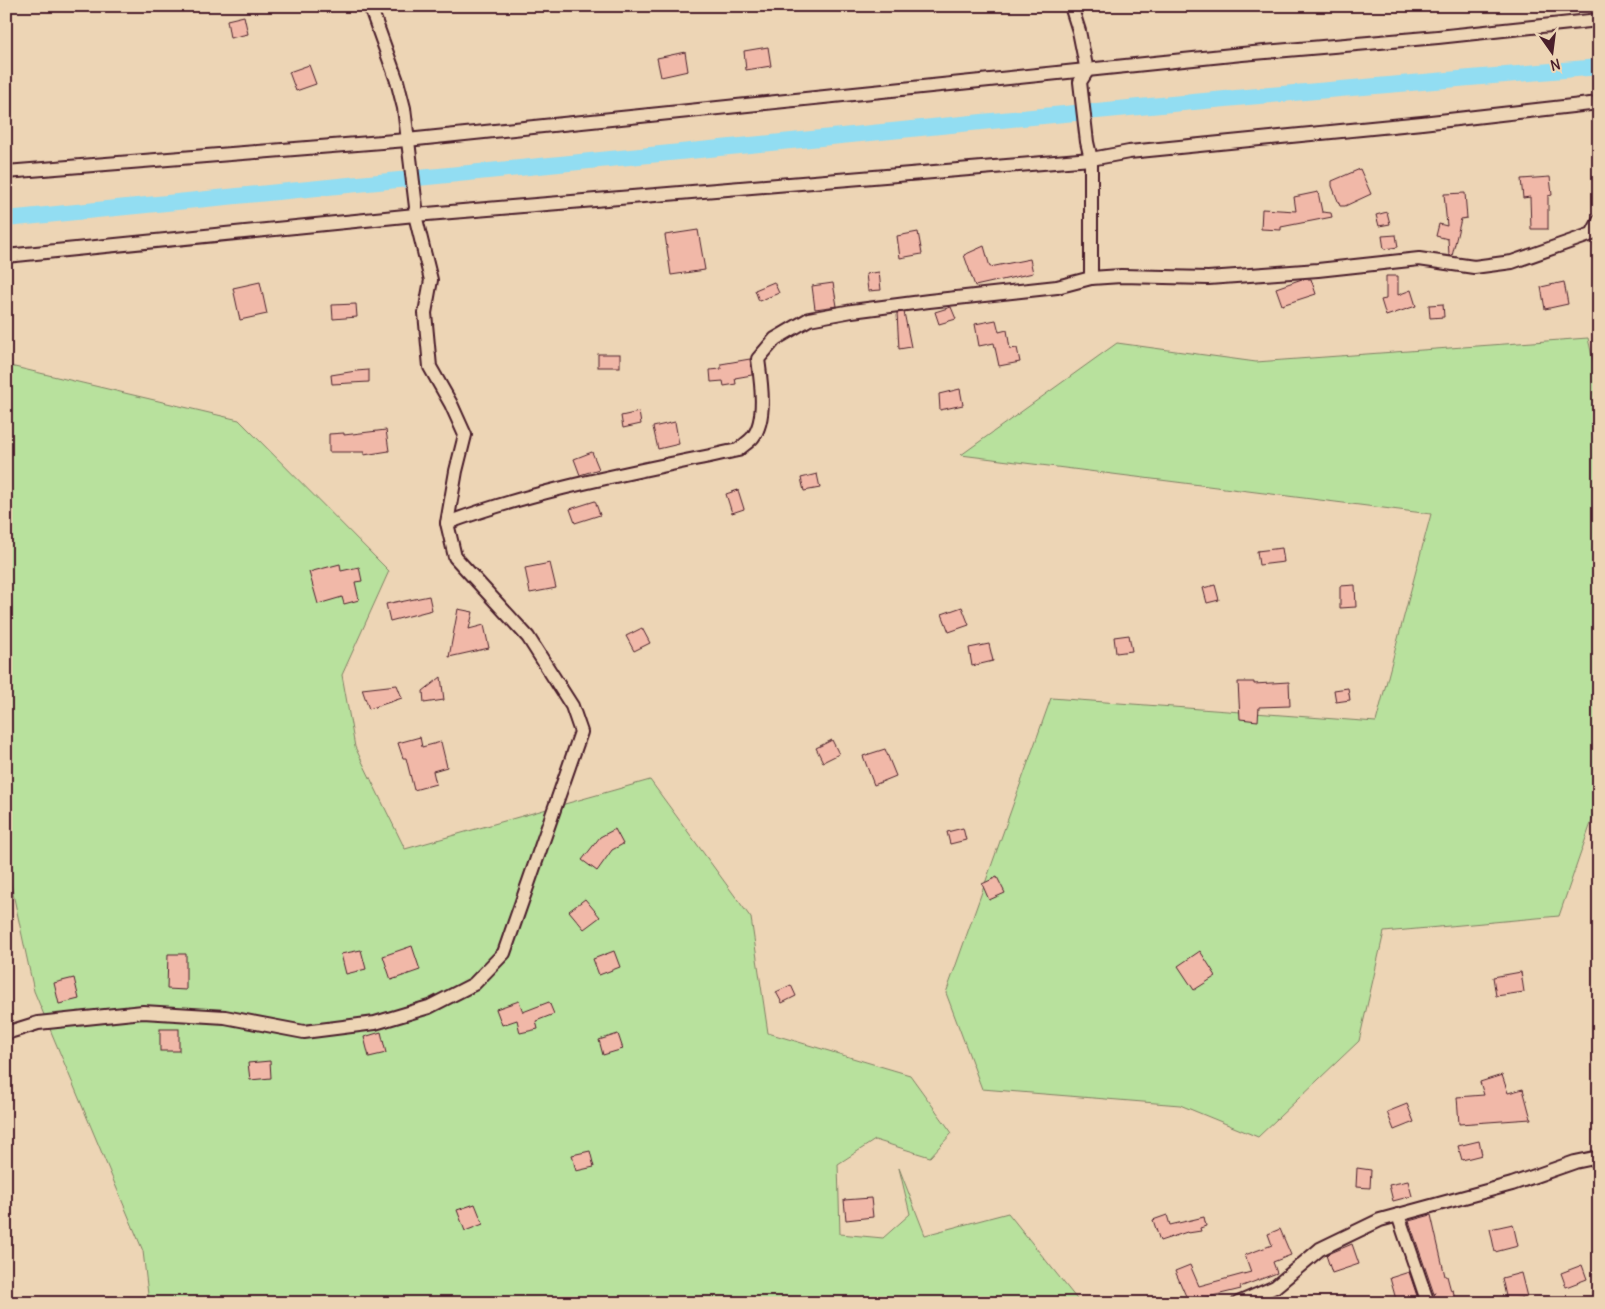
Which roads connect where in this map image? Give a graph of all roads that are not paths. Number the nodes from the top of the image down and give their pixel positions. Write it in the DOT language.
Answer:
graph roads {
  1 [pos="370,6"];
  2 [pos="1071,6"];
  3 [pos="1599,20"];
  4 [pos="1084,77"];
  5 [pos="1599,103"];
  6 [pos="408,144"];
  7 [pos="1090,159"];
  8 [pos="6,172"];
  9 [pos="415,211"];
  10 [pos="1599,221"];
  11 [pos="6,256"];
  12 [pos="1091,278"];
  13 [pos="447,523"];
  14 [pos="6,1033"];
  15 [pos="1599,1158"];
  16 [pos="1398,1215"];
  17 [pos="1238,1303"];
  18 [pos="1428,1303"];
  1 -- 6 [label="street"];
  2 -- 4 [label="street"];
  3 -- 4 [label="street"];
  4 -- 6 [label="street"];
  4 -- 7 [label="street"];
  5 -- 7 [label="street"];
  6 -- 8 [label="street"];
  6 -- 9 [label="street"];
  7 -- 9 [label="street"];
  7 -- 12 [label="street"];
  9 -- 11 [label="street"];
  9 -- 13 [label="street"];
  10 -- 12 [label="street"];
  12 -- 13 [label="street"];
  13 -- 14 [label="street"];
  15 -- 16 [label="street"];
  16 -- 17 [label="street"];
  16 -- 18 [label="street"];
}
